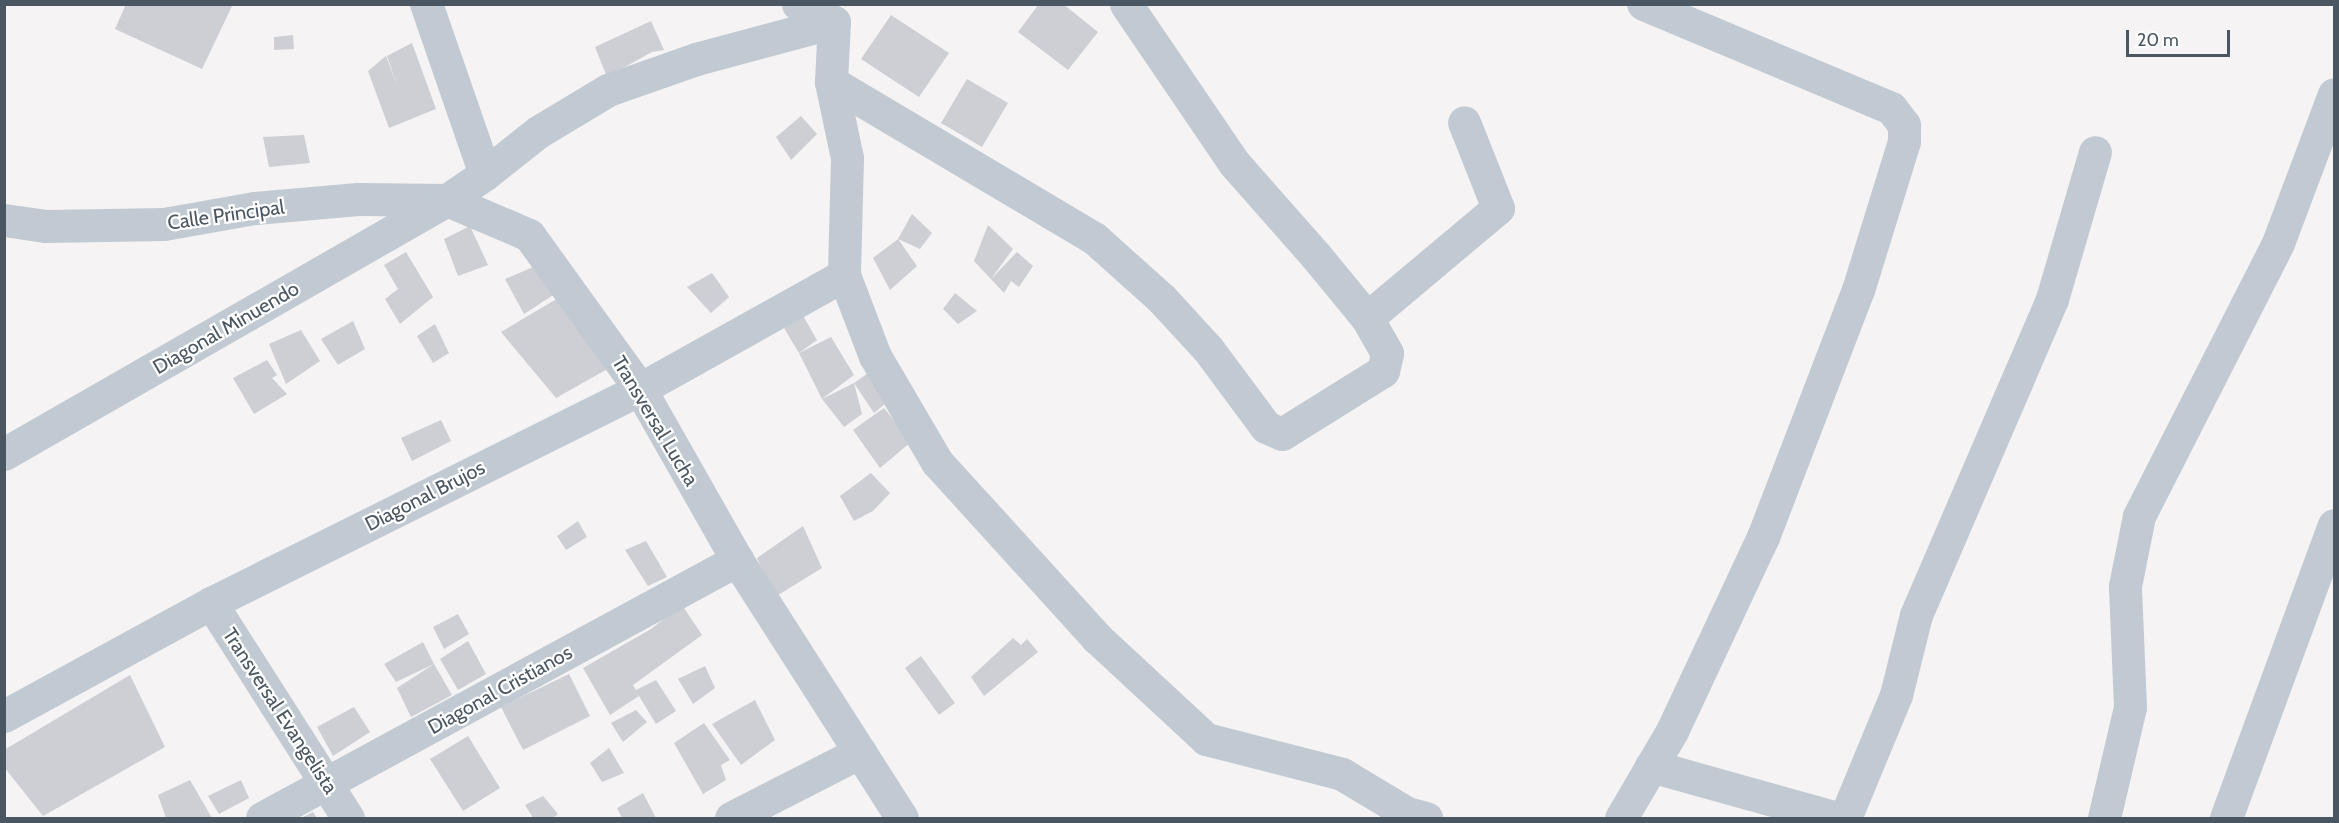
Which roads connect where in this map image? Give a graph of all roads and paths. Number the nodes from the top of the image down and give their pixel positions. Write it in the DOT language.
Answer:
graph roads {
  1 [pos="426,4"];
  2 [pos="798,4"];
  3 [pos="1126,4"];
  4 [pos="1643,4"];
  5 [pos="834,22"];
  6 [pos="831,82"];
  7 [pos="2334,94"];
  8 [pos="1464,122"];
  9 [pos="2095,152"];
  10 [pos="485,174"];
  11 [pos="447,200"];
  12 [pos="4,220"];
  13 [pos="844,275"];
  14 [pos="1366,318"];
  15 [pos="640,389"];
  16 [pos="4,454"];
  17 [pos="2334,525"];
  18 [pos="737,560"];
  19 [pos="211,603"];
  20 [pos="4,716"];
  21 [pos="860,752"];
  22 [pos="1651,766"];
  23 [pos="327,784"];
  24 [pos="262,819"];
  25 [pos="348,819"];
  26 [pos="731,819"];
  27 [pos="902,819"];
  28 [pos="1426,819"];
  29 [pos="1621,819"];
  30 [pos="1837,819"];
  31 [pos="1845,819"];
  32 [pos="2104,819"];
  33 [pos="2226,819"];
  1 -- 10 [label="street"];
  2 -- 5 [label="street"];
  3 -- 14 [label="street"];
  4 -- 22 [label="street"];
  5 -- 6 [label="street"];
  5 -- 10 [label="street"];
  6 -- 13 [label="street"];
  6 -- 14 [label="street"];
  7 -- 32 [label="street"];
  8 -- 14 [label="street"];
  9 -- 31 [label="street"];
  10 -- 11 [label="street"];
  11 -- 12 [label="street, Calle Principal"];
  11 -- 15 [label="street, Transversal Lucha"];
  11 -- 16 [label="street, Diagonal Minuendo"];
  13 -- 15 [label="street, Diagonal Brujos"];
  13 -- 28 [label="street"];
  15 -- 18 [label="street, Transversal Lucha"];
  15 -- 19 [label="street, Diagonal Brujos"];
  17 -- 33 [label="street"];
  18 -- 21 [label="street, Transversal Lucha"];
  18 -- 23 [label="street, Diagonal Cristianos"];
  19 -- 20 [label="street, Diagonal Brujos"];
  19 -- 23 [label="street, Transversal Evangelista"];
  21 -- 26 [label="street"];
  21 -- 27 [label="street, Transversal Lucha"];
  22 -- 29 [label="street"];
  22 -- 30 [label="street"];
  23 -- 24 [label="street, Diagonal Cristianos"];
  23 -- 25 [label="street, Transversal Evangelista"];
}
